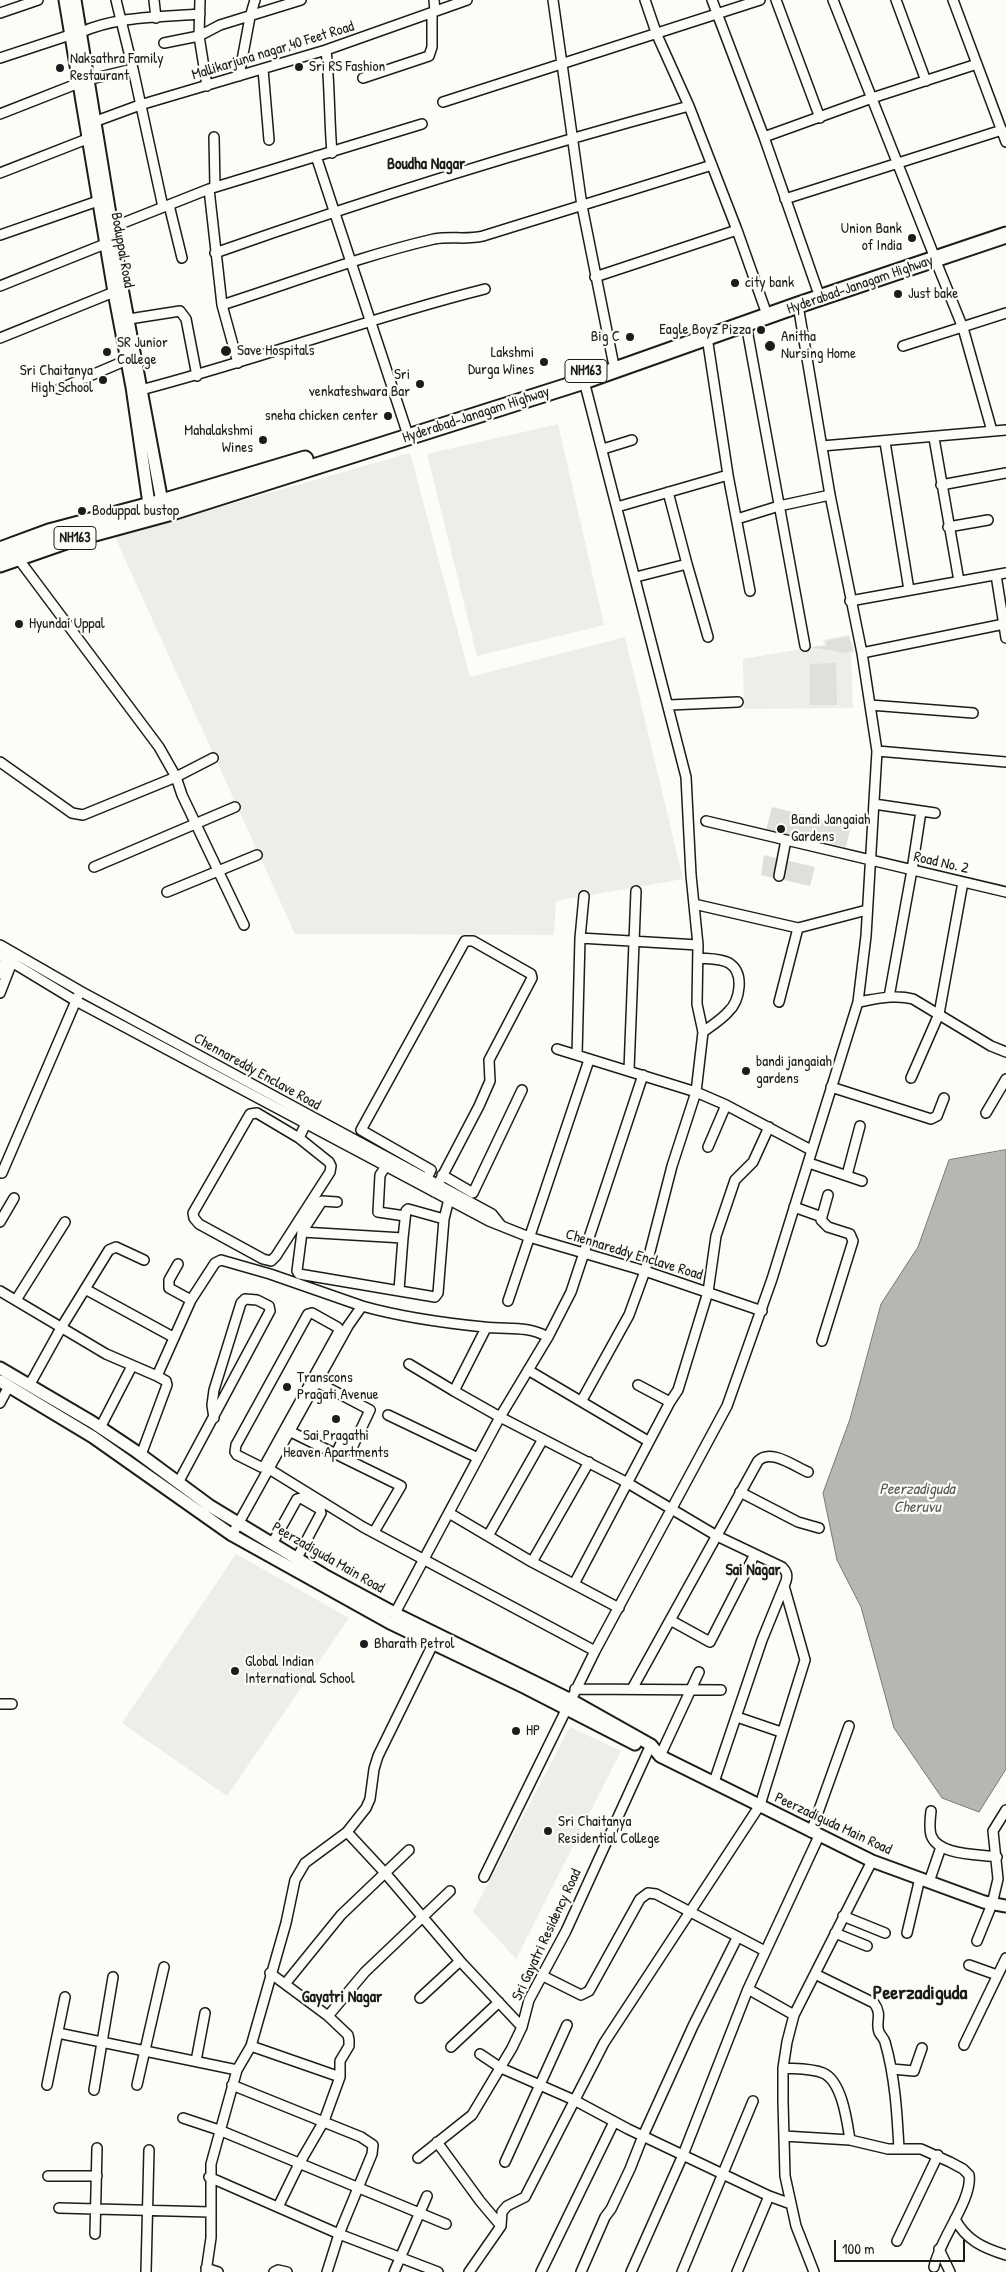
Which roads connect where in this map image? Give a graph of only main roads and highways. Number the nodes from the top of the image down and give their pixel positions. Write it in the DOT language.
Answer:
graph roads {
  1 [pos="1006,227"];
  2 [pos="1006,235"];
  3 [pos="934,256"];
  4 [pos="582,377"];
  5 [pos="500,403"];
  6 [pos="0,550"];
  7 [pos="0,564"];
  1 -- 3 [label="highway, Hyderabad-Janagam Highway / NH163"];
  2 -- 3 [label="highway, Hyderabad-Janagam Highway / NH163"];
  3 -- 4 [label="highway, Hyderabad-Janagam Highway / NH163"];
  3 -- 4 [label="highway, Hyderabad-Janagam Highway / NH163"];
  4 -- 5 [label="highway, Hyderabad-Janagam Highway / NH163"];
  5 -- 6 [label="highway, Hyderabad-Janagam Highway / NH163"];
  5 -- 7 [label="highway, Hyderabad-Janagam Highway / NH163"];
}
